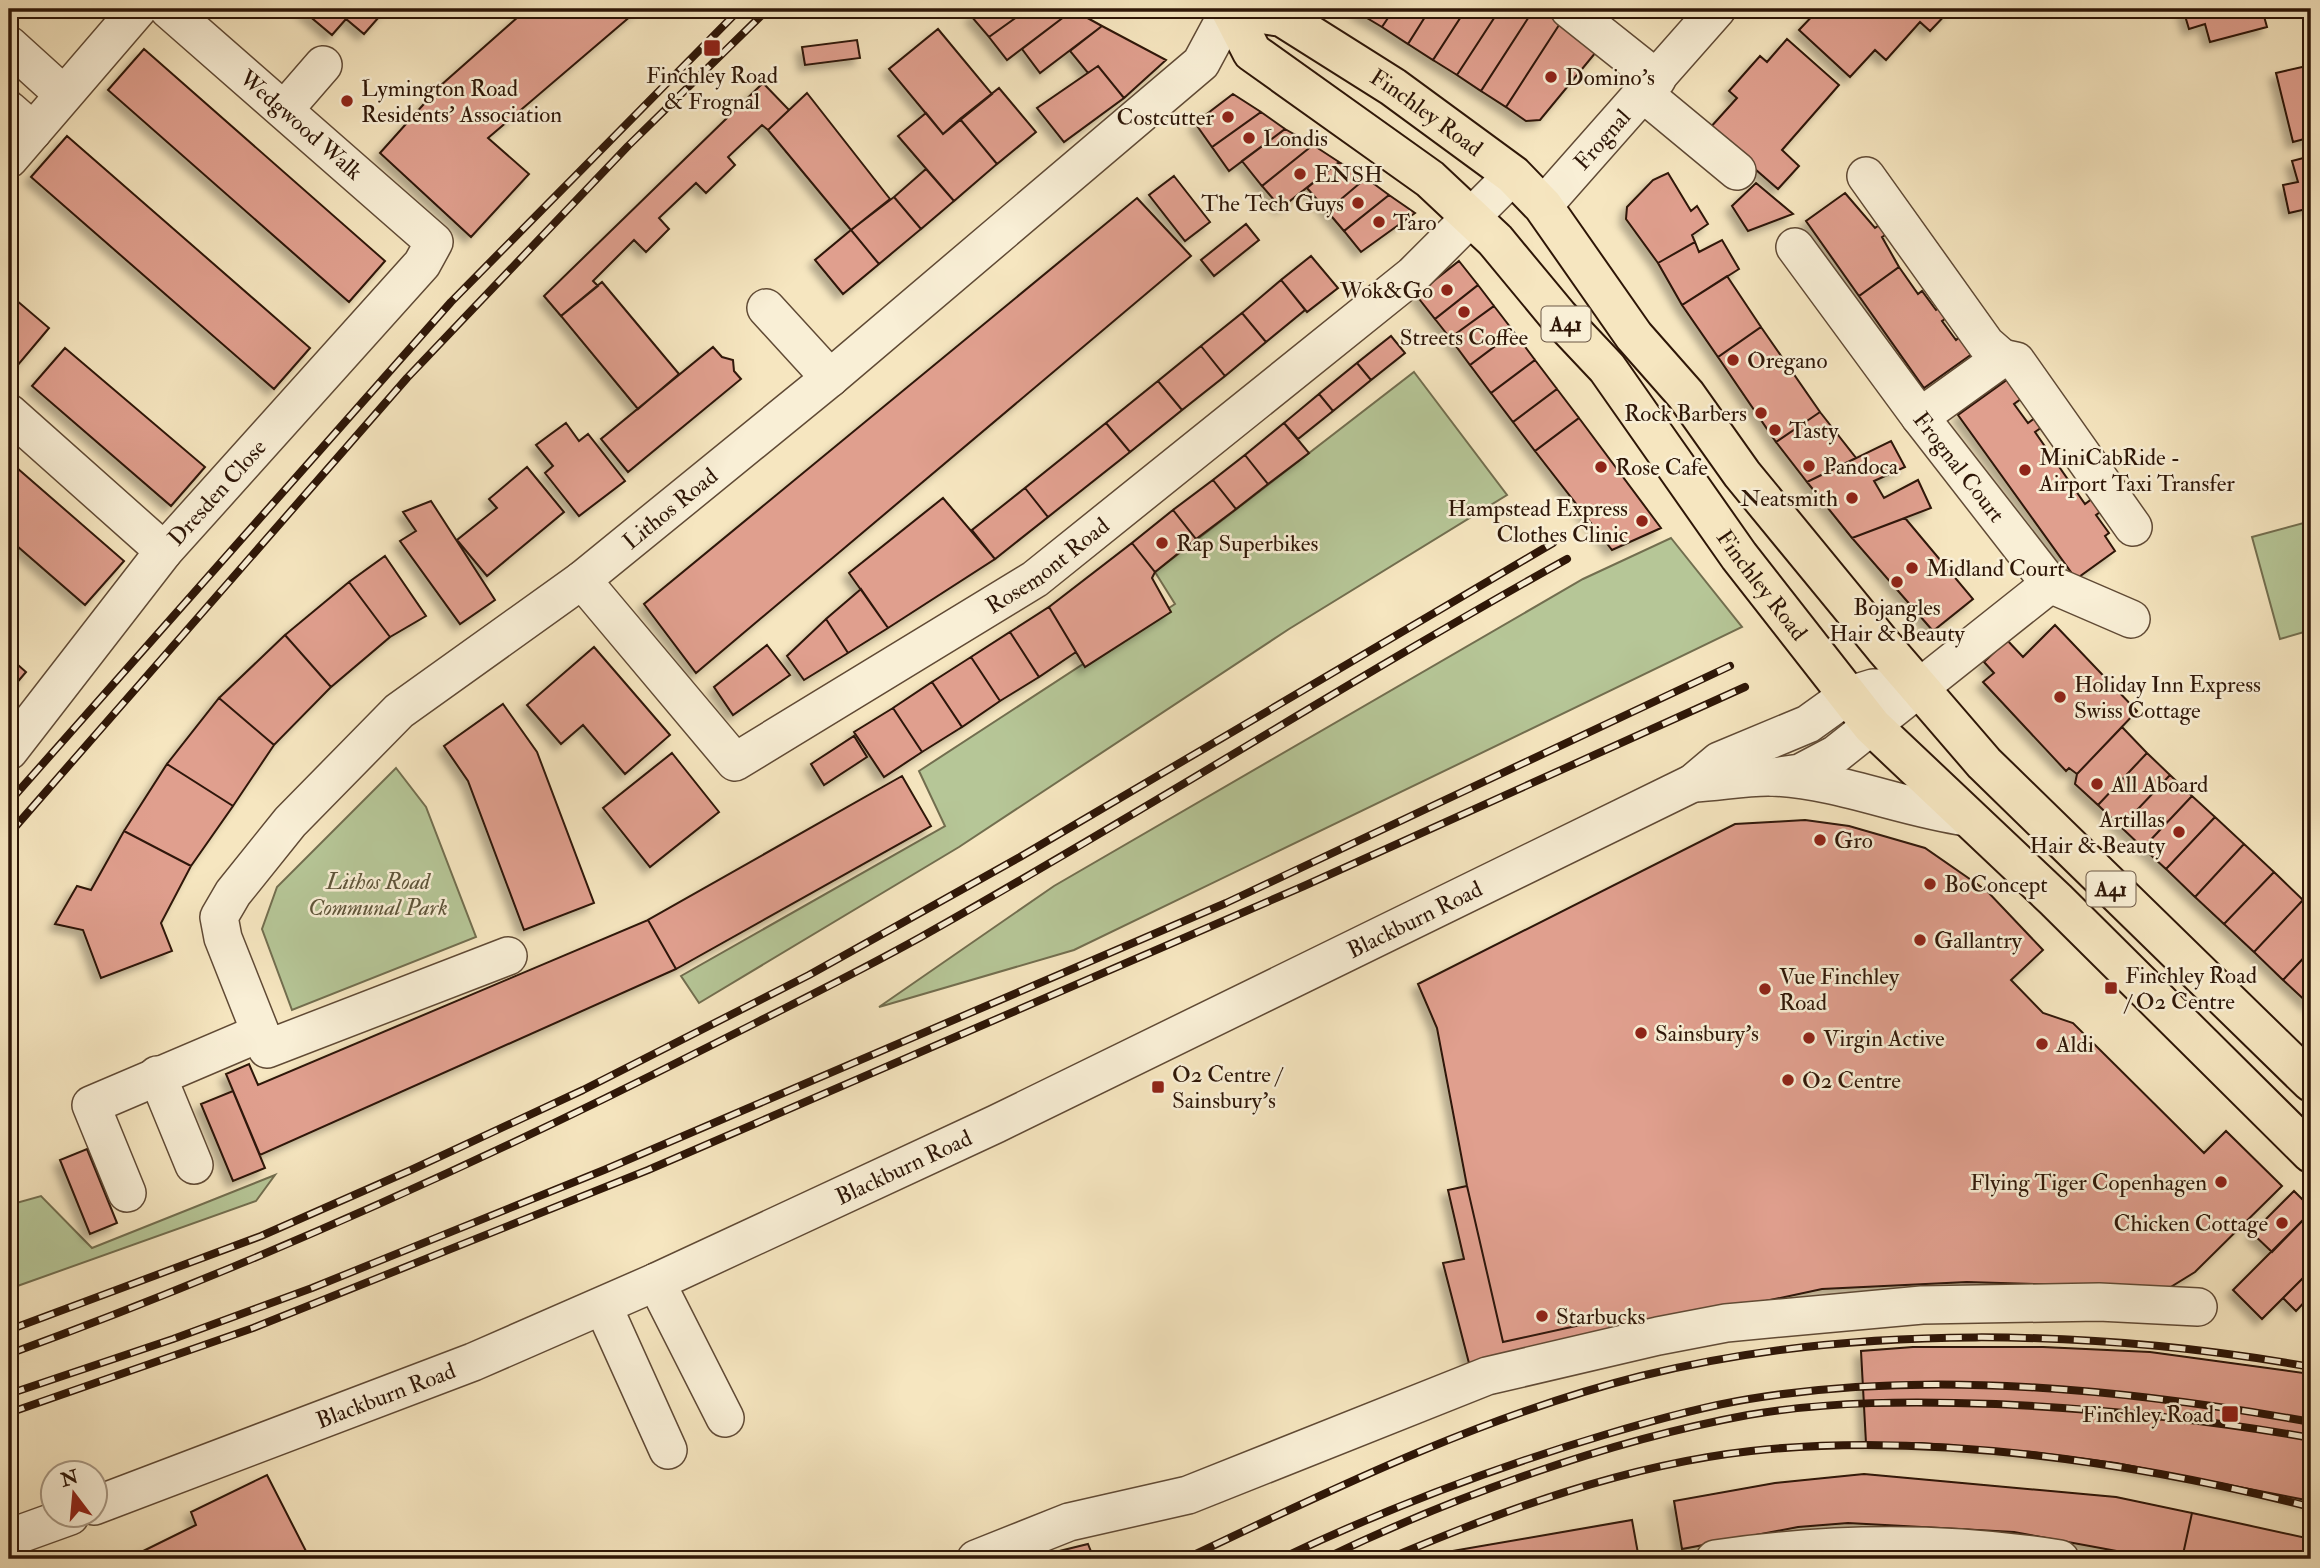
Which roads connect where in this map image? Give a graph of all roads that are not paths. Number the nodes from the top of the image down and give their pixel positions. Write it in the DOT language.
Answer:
graph roads {
  1 [pos="138,9"];
  2 [pos="168,9"];
  3 [pos="1230,9"];
  4 [pos="1569,9"];
  5 [pos="1717,9"];
  6 [pos="9,46"];
  7 [pos="323,65"];
  8 [pos="1651,87"];
  9 [pos="63,94"];
  10 [pos="284,110"];
  11 [pos="21,120"];
  12 [pos="9,159"];
  13 [pos="1737,171"];
  14 [pos="1513,176"];
  15 [pos="1866,176"];
  16 [pos="1543,206"];
  17 [pos="1471,216"];
  18 [pos="434,242"];
  19 [pos="1795,247"];
  20 [pos="766,308"];
  21 [pos="2003,358"];
  22 [pos="830,378"];
  23 [pos="9,413"];
  24 [pos="1920,417"];
  25 [pos="2133,527"];
  26 [pos="164,551"];
  27 [pos="582,580"];
  28 [pos="2050,584"];
  29 [pos="2131,620"];
  30 [pos="1919,688"];
  31 [pos="1847,696"];
  32 [pos="1872,726"];
  33 [pos="9,751"];
  34 [pos="1773,777"];
  35 [pos="1693,783"];
  36 [pos="1967,817"];
  37 [pos="508,956"];
  38 [pos="263,1041"];
  39 [pos="158,1075"];
  40 [pos="2311,1082"];
  41 [pos="2311,1153"];
  42 [pos="194,1166"];
  43 [pos="127,1193"];
  44 [pos="656,1282"];
  45 [pos="603,1306"];
  46 [pos="2198,1307"];
  47 [pos="725,1418"];
  48 [pos="668,1450"];
  49 [pos="108,1501"];
  50 [pos="38,1528"];
  51 [pos="9,1538"];
  52 [pos="976,1559"];
  53 [pos="1715,1559"];
  54 [pos="2060,1559"];
  1 -- 9 [label="street"];
  2 -- 10 [label="street, Wedgwood Walk"];
  3 -- 14 [label="highway, Finchley Road / A41"];
  3 -- 17 [label="highway, Finchley Road / A41"];
  3 -- 22 [label="street, Lithos Road"];
  4 -- 8 [label="street"];
  5 -- 8 [label="street, Frognal"];
  6 -- 9 [label="street"];
  7 -- 10 [label="street"];
  8 -- 13 [label="street"];
  8 -- 16 [label="street, Frognal"];
  9 -- 11 [label="street"];
  10 -- 18 [label="street, Wedgwood Walk"];
  11 -- 12 [label="street"];
  14 -- 16 [label="highway, Finchley Road / A41"];
  14 -- 17 [label="street, Rosemont Road"];
  15 -- 21 [label="street"];
  16 -- 30 [label="highway, Finchley Road / A41"];
  17 -- 27 [label="street, Rosemont Road"];
  17 -- 31 [label="highway, Finchley Road / A41"];
  18 -- 26 [label="street, Dresden Close"];
  19 -- 24 [label="street, Frognal Court"];
  20 -- 22 [label="street"];
  21 -- 24 [label="street"];
  21 -- 25 [label="street"];
  22 -- 27 [label="street, Lithos Road"];
  23 -- 26 [label="street"];
  24 -- 28 [label="street, Frognal Court"];
  26 -- 33 [label="street, Dresden Close"];
  27 -- 38 [label="street, Lithos Road"];
  28 -- 29 [label="street"];
  28 -- 30 [label="street"];
  30 -- 31 [label="street, Blackburn Road"];
  30 -- 32 [label="street, Blackburn Road"];
  30 -- 40 [label="highway, Finchley Road / A41"];
  31 -- 32 [label="highway, Finchley Road / A41"];
  31 -- 35 [label="street, Blackburn Road"];
  32 -- 34 [label="street, Blackburn Road"];
  32 -- 36 [label="highway, Finchley Road / A41"];
  34 -- 35 [label="street, Blackburn Road"];
  34 -- 36 [label="street, Blackburn Road"];
  35 -- 44 [label="street, Blackburn Road"];
  36 -- 41 [label="highway, Finchley Road / A41"];
  37 -- 38 [label="street"];
  38 -- 39 [label="street"];
  39 -- 42 [label="street"];
  39 -- 43 [label="street"];
  44 -- 45 [label="street, Blackburn Road"];
  44 -- 47 [label="street"];
  45 -- 48 [label="street"];
  45 -- 49 [label="street, Blackburn Road"];
  46 -- 52 [label="street"];
  50 -- 51 [label="street"];
  53 -- 54 [label="street"];
}
